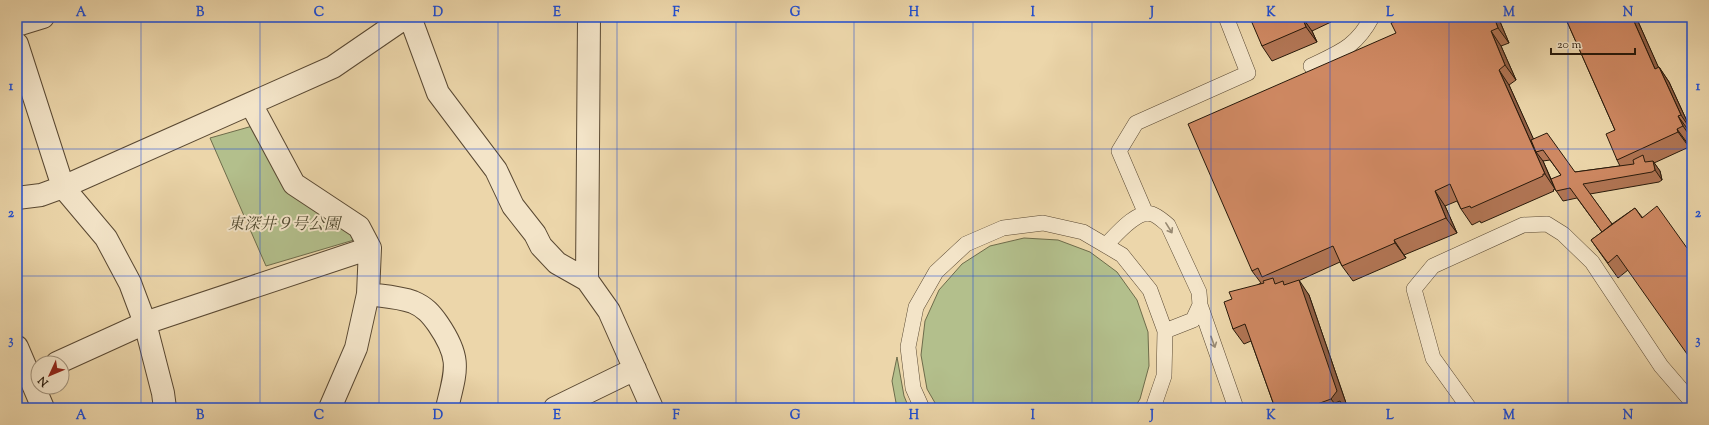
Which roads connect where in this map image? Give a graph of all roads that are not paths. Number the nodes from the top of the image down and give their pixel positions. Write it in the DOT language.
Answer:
graph roads {
  1 [pos="43,17"];
  2 [pos="406,17"];
  3 [pos="410,17"];
  4 [pos="589,17"];
  5 [pos="1226,17"];
  6 [pos="1372,17"];
  7 [pos="17,25"];
  8 [pos="17,44"];
  9 [pos="1311,66"];
  10 [pos="251,104"];
  11 [pos="63,187"];
  12 [pos="17,198"];
  13 [pos="1146,214"];
  14 [pos="1106,246"];
  15 [pos="370,248"];
  16 [pos="587,280"];
  17 [pos="368,294"];
  18 [pos="1200,305"];
  19 [pos="145,323"];
  20 [pos="1165,331"];
  21 [pos="17,347"];
  22 [pos="70,357"];
  23 [pos="635,370"];
  24 [pos="28,376"];
  25 [pos="1692,402"];
  26 [pos="43,408"];
  27 [pos="165,408"];
  28 [pos="330,408"];
  29 [pos="447,408"];
  30 [pos="555,408"];
  31 [pos="652,408"];
  32 [pos="922,408"];
  33 [pos="1153,408"];
  34 [pos="1236,408"];
  35 [pos="1469,408"];
  1 -- 7 [label="street"];
  2 -- 10 [label="street"];
  3 -- 16 [label="street"];
  4 -- 16 [label="street"];
  5 -- 13 [label="lane"];
  6 -- 9 [label="lane"];
  8 -- 11 [label="street"];
  10 -- 11 [label="street"];
  10 -- 15 [label="street"];
  11 -- 12 [label="street"];
  11 -- 19 [label="street"];
  13 -- 14 [label="lane"];
  13 -- 18 [label="lane, one-way"];
  14 -- 20 [label="lane"];
  14 -- 32 [label="lane"];
  15 -- 17 [label="street"];
  15 -- 19 [label="street"];
  16 -- 23 [label="street"];
  17 -- 28 [label="street"];
  17 -- 29 [label="street"];
  18 -- 20 [label="lane"];
  18 -- 34 [label="lane, one-way"];
  19 -- 22 [label="street"];
  19 -- 27 [label="street"];
  20 -- 33 [label="lane"];
  21 -- 24 [label="street"];
  23 -- 30 [label="street"];
  23 -- 31 [label="street"];
  24 -- 26 [label="street"];
  25 -- 35 [label="lane"];
}
